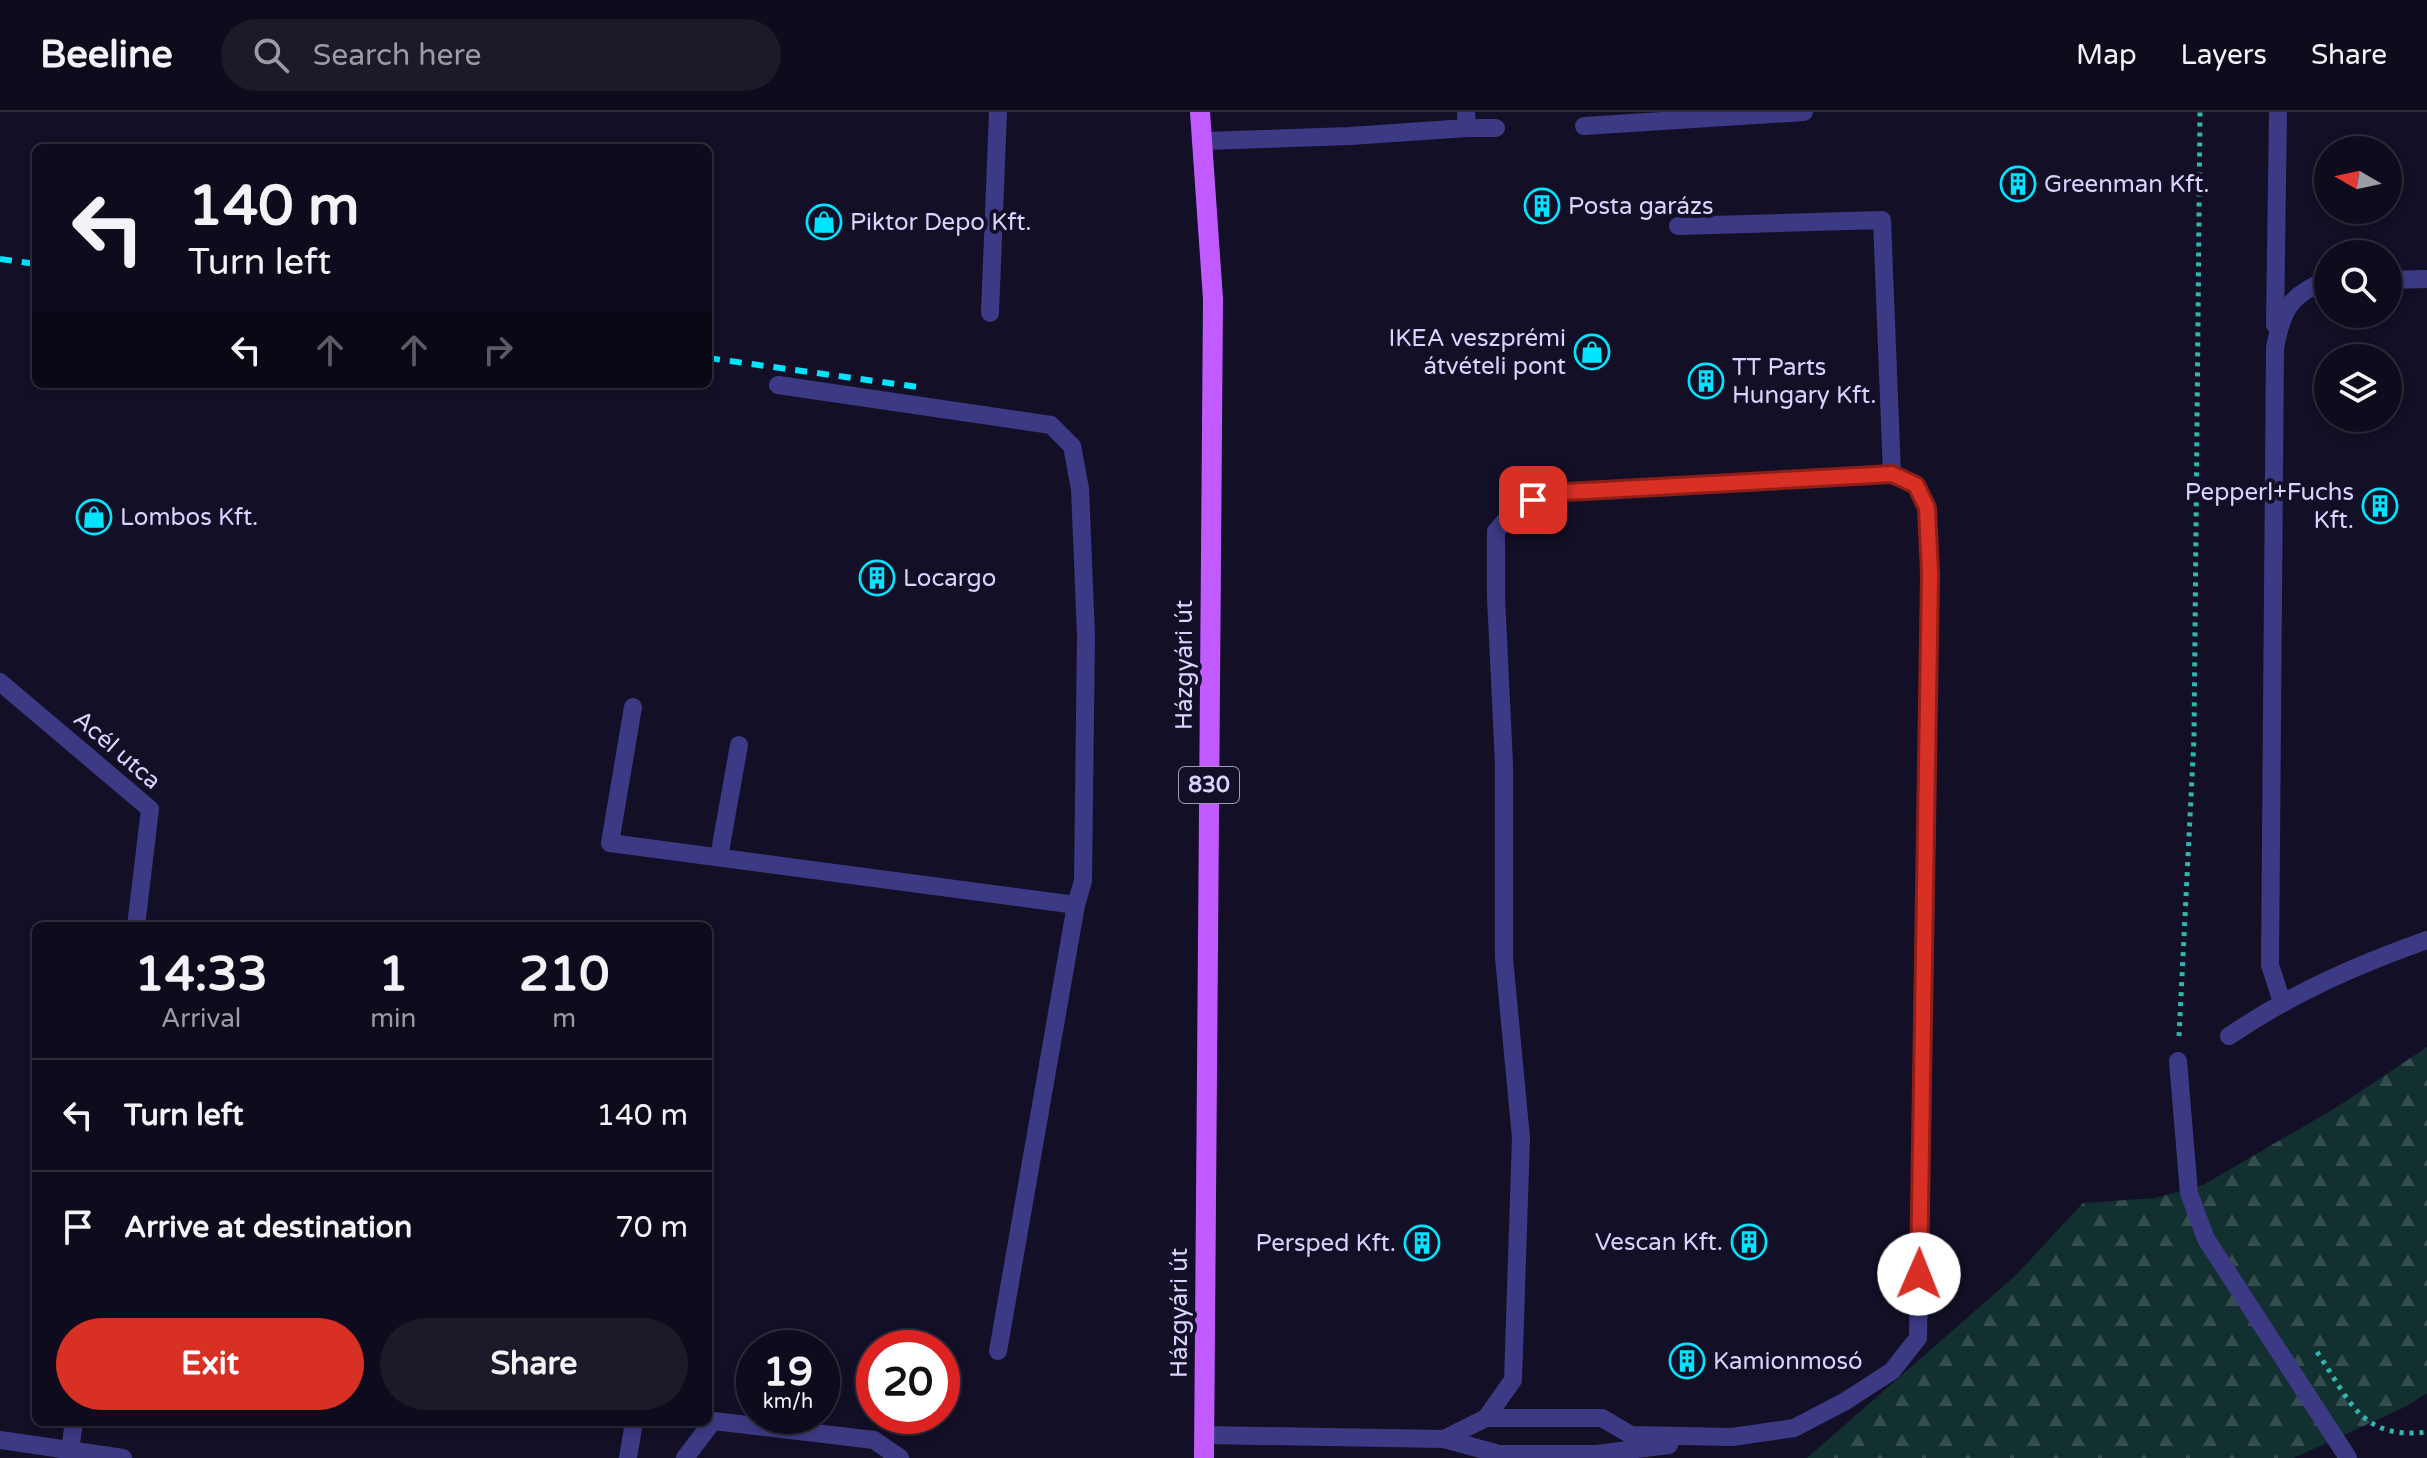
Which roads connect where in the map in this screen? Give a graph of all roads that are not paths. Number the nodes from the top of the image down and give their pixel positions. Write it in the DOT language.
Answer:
graph roads {
  1 [pos="998,112"];
  2 [pos="1200,112"];
  3 [pos="1804,112"];
  4 [pos="2278,112"];
  5 [pos="1466,120"];
  6 [pos="1584,126"];
  7 [pos="1496,128"];
  8 [pos="1204,141"];
  9 [pos="1678,226"];
  10 [pos="2427,279"];
  11 [pos="2402,280"];
  12 [pos="2314,286"];
  13 [pos="990,313"];
  14 [pos="2275,348"];
  15 [pos="778,385"];
  16 [pos="1892,474"];
  17 [pos="0,682"];
  18 [pos="633,707"];
  19 [pos="739,745"];
  20 [pos="719,857"];
  21 [pos="1076,905"];
  22 [pos="136,922"];
  23 [pos="2427,940"];
  24 [pos="2282,1002"];
  25 [pos="2229,1036"];
  26 [pos="2178,1061"];
  27 [pos="998,1351"];
  28 [pos="1486,1418"];
  29 [pos="712,1422"];
  30 [pos="73,1426"];
  31 [pos="633,1426"];
  32 [pos="709,1426"];
  33 [pos="1204,1435"];
  34 [pos="1732,1437"];
  35 [pos="1444,1439"];
  36 [pos="0,1440"];
  37 [pos="70,1450"];
  38 [pos="123,1458"];
  39 [pos="628,1458"];
  40 [pos="685,1458"];
  41 [pos="900,1458"];
  42 [pos="1204,1458"];
  43 [pos="2348,1458"];
  1 -- 13 [label="lane"];
  2 -- 8 [label="main road, Házgyári út / 830"];
  3 -- 6 [label="lane"];
  4 -- 14 [label="lane"];
  5 -- 7 [label="lane"];
  5 -- 8 [label="lane"];
  8 -- 33 [label="main road, Házgyári út / 830"];
  9 -- 16 [label="lane"];
  10 -- 11 [label="lane"];
  12 -- 14 [label="lane"];
  14 -- 24 [label="lane"];
  15 -- 21 [label="lane"];
  16 -- 28 [label="lane"];
  16 -- 34 [label="lane"];
  17 -- 22 [label="lane, Acél utca"];
  18 -- 20 [label="lane"];
  19 -- 20 [label="lane"];
  20 -- 21 [label="lane"];
  21 -- 27 [label="lane"];
  23 -- 24 [label="lane"];
  24 -- 25 [label="lane"];
  26 -- 43 [label="lane"];
  28 -- 34 [label="lane"];
  28 -- 35 [label="lane"];
  29 -- 41 [label="lane"];
  30 -- 37 [label="lane"];
  31 -- 39 [label="lane"];
  32 -- 40 [label="lane"];
  33 -- 35 [label="lane"];
  33 -- 42 [label="main road, Házgyári út / 830"];
  34 -- 35 [label="lane"];
  36 -- 37 [label="lane"];
  37 -- 38 [label="lane"];
}
